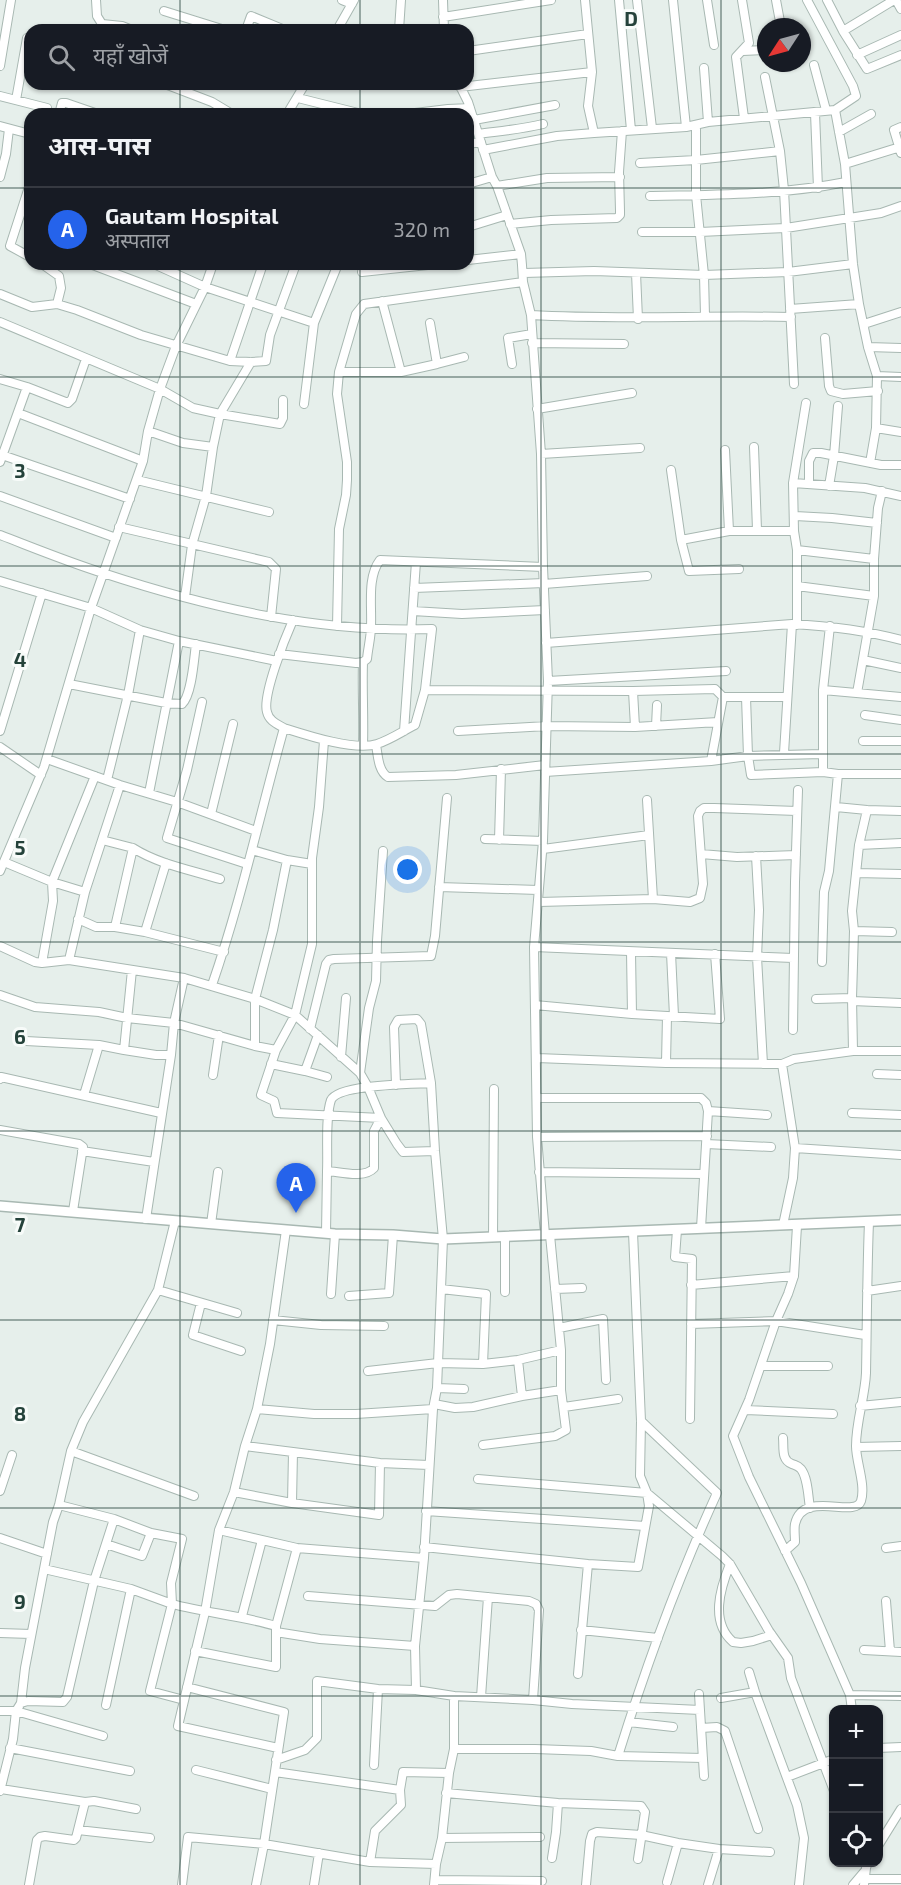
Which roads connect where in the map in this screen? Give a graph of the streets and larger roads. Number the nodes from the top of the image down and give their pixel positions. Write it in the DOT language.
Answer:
graph roads {
  1 [pos="11,0"];
  2 [pos="96,0"];
  3 [pos="342,0"];
  4 [pos="400,0"];
  5 [pos="442,0"];
  6 [pos="551,0"];
  7 [pos="585,0"];
  8 [pos="619,0"];
  9 [pos="637,0"];
  10 [pos="673,0"];
  11 [pos="707,0"];
  12 [pos="743,0"];
  13 [pos="776,0"];
  14 [pos="827,0"];
  15 [pos="895,0"];
  16 [pos="810,1"];
  17 [pos="353,2"];
  18 [pos="901,9"];
  19 [pos="164,11"];
  20 [pos="443,17"];
  21 [pos="779,18"];
  22 [pos="102,24"];
  23 [pos="206,24"];
  24 [pos="248,24"];
  25 [pos="270,24"];
  26 [pos="340,24"];
  27 [pos="399,24"];
  28 [pos="444,24"];
  29 [pos="843,31"];
  30 [pos="588,33"];
  31 [pos="901,35"];
  32 [pos="714,45"];
  33 [pos="474,50"];
  34 [pos="757,50"];
  35 [pos="743,51"];
  36 [pos="24,55"];
  37 [pos="857,55"];
  38 [pos="901,55"];
  39 [pos="814,65"];
  40 [pos="0,66"];
  41 [pos="704,68"];
  42 [pos="592,72"];
  43 [pos="765,77"];
  44 [pos="474,85"];
  45 [pos="181,90"];
  46 [pos="302,90"];
  47 [pos="462,90"];
  48 [pos="0,96"];
  49 [pos="298,98"];
  50 [pos="16,100"];
  51 [pos="555,105"];
  52 [pos="47,108"];
  53 [pos="61,108"];
  54 [pos="82,108"];
  55 [pos="222,108"];
  56 [pos="291,108"];
  57 [pos="327,108"];
  58 [pos="470,108"];
  59 [pos="826,111"];
  60 [pos="836,111"];
  61 [pos="815,113"];
  62 [pos="871,114"];
  63 [pos="773,115"];
  64 [pos="744,118"];
  65 [pos="474,120"];
  66 [pos="708,122"];
  67 [pos="543,124"];
  68 [pos="696,125"];
  69 [pos="0,126"];
  70 [pos="686,127"];
  71 [pos="901,127"];
  72 [pos="652,128"];
  73 [pos="9,129"];
  74 [pos="626,130"];
  75 [pos="839,132"];
  76 [pos="24,133"];
  77 [pos="594,133"];
  78 [pos="481,142"];
  79 [pos="474,143"];
  80 [pos="780,150"];
  81 [pos="900,150"];
  82 [pos="696,160"];
  83 [pos="639,163"];
  84 [pos="845,164"];
  85 [pos="0,177"];
  86 [pos="492,177"];
  87 [pos="620,177"];
  88 [pos="474,182"];
  89 [pos="846,182"];
  90 [pos="497,186"];
  91 [pos="818,188"];
  92 [pos="784,190"];
  93 [pos="696,195"];
  94 [pos="650,196"];
  95 [pos="24,203"];
  96 [pos="901,207"];
  97 [pos="507,215"];
  98 [pos="850,218"];
  99 [pos="510,224"];
  100 [pos="474,225"];
  101 [pos="786,228"];
  102 [pos="642,232"];
  103 [pos="700,232"];
  104 [pos="0,241"];
  105 [pos="10,246"];
  106 [pos="24,254"];
  107 [pos="520,254"];
  108 [pos="474,259"];
  109 [pos="853,264"];
  110 [pos="54,270"];
  111 [pos="106,270"];
  112 [pos="167,270"];
  113 [pos="211,270"];
  114 [pos="261,270"];
  115 [pos="294,270"];
  116 [pos="336,270"];
  117 [pos="387,270"];
  118 [pos="788,272"];
  119 [pos="362,273"];
  120 [pos="524,273"];
  121 [pos="636,273"];
  122 [pos="704,275"];
  123 [pos="524,282"];
  124 [pos="205,287"];
  125 [pos="0,294"];
  126 [pos="382,301"];
  127 [pos="249,302"];
  128 [pos="57,304"];
  129 [pos="196,304"];
  130 [pos="859,304"];
  131 [pos="278,311"];
  132 [pos="901,312"];
  133 [pos="791,313"];
  134 [pos="531,315"];
  135 [pos="705,315"];
  136 [pos="638,319"];
  137 [pos="0,322"];
  138 [pos="430,322"];
  139 [pos="314,323"];
  140 [pos="864,324"];
  141 [pos="531,334"];
  142 [pos="825,338"];
  143 [pos="532,344"];
  144 [pos="624,344"];
  145 [pos="176,346"];
  146 [pos="868,347"];
  147 [pos="901,348"];
  148 [pos="464,357"];
  149 [pos="86,359"];
  150 [pos="230,361"];
  151 [pos="251,362"];
  152 [pos="438,364"];
  153 [pos="513,364"];
  154 [pos="339,372"];
  155 [pos="402,372"];
  156 [pos="877,376"];
  157 [pos="901,377"];
  158 [pos="0,379"];
  159 [pos="794,384"];
  160 [pos="27,387"];
  161 [pos="160,389"];
  162 [pos="878,391"];
  163 [pos="632,393"];
  164 [pos="283,400"];
  165 [pos="304,404"];
  166 [pos="806,404"];
  167 [pos="838,406"];
  168 [pos="537,409"];
  169 [pos="18,413"];
  170 [pos="220,414"];
  171 [pos="876,428"];
  172 [pos="148,431"];
  173 [pos="901,432"];
  174 [pos="213,447"];
  175 [pos="754,447"];
  176 [pos="640,448"];
  177 [pos="725,450"];
  178 [pos="541,454"];
  179 [pos="834,456"];
  180 [pos="1,458"];
  181 [pos="143,461"];
  182 [pos="870,463"];
  183 [pos="901,465"];
  184 [pos="671,470"];
  185 [pos="137,480"];
  186 [pos="793,483"];
  187 [pos="809,484"];
  188 [pos="829,486"];
  189 [pos="882,491"];
  190 [pos="0,496"];
  191 [pos="206,496"];
  192 [pos="901,496"];
  193 [pos="130,499"];
  194 [pos="269,512"];
  195 [pos="795,516"];
  196 [pos="877,523"];
  197 [pos="119,527"];
  198 [pos="758,530"];
  199 [pos="729,531"];
  200 [pos="794,531"];
  201 [pos="0,535"];
  202 [pos="116,538"];
  203 [pos="681,540"];
  204 [pos="192,545"];
  205 [pos="797,550"];
  206 [pos="874,559"];
  207 [pos="416,562"];
  208 [pos="543,567"];
  209 [pos="739,569"];
  210 [pos="103,573"];
  211 [pos="646,576"];
  212 [pos="0,581"];
  213 [pos="544,584"];
  214 [pos="797,586"];
  215 [pos="414,588"];
  216 [pos="42,593"];
  217 [pos="874,596"];
  218 [pos="185,597"];
  219 [pos="91,608"];
  220 [pos="545,610"];
  221 [pos="413,611"];
  222 [pos="271,617"];
  223 [pos="293,620"];
  224 [pos="794,624"];
  225 [pos="337,626"];
  226 [pos="830,626"];
  227 [pos="140,630"];
  228 [pos="371,630"];
  229 [pos="411,630"];
  230 [pos="869,631"];
  231 [pos="179,640"];
  232 [pos="901,640"];
  233 [pos="196,644"];
  234 [pos="546,644"];
  235 [pos="278,658"];
  236 [pos="863,660"];
  237 [pos="363,662"];
  238 [pos="901,668"];
  239 [pos="726,671"];
  240 [pos="548,681"];
  241 [pos="69,684"];
  242 [pos="425,690"];
  243 [pos="823,690"];
  244 [pos="633,691"];
  245 [pos="547,692"];
  246 [pos="857,693"];
  247 [pos="128,695"];
  248 [pos="723,697"];
  249 [pos="901,697"];
  250 [pos="746,698"];
  251 [pos="786,698"];
  252 [pos="166,702"];
  253 [pos="202,702"];
  254 [pos="657,705"];
  255 [pos="865,714"];
  256 [pos="901,720"];
  257 [pos="718,722"];
  258 [pos="233,724"];
  259 [pos="547,726"];
  260 [pos="656,726"];
  261 [pos="635,727"];
  262 [pos="284,728"];
  263 [pos="0,731"];
  264 [pos="404,731"];
  265 [pos="458,731"];
  266 [pos="324,741"];
  267 [pos="863,741"];
  268 [pos="901,741"];
  269 [pos="363,745"];
  270 [pos="376,745"];
  271 [pos="0,747"];
  272 [pos="784,753"];
  273 [pos="822,754"];
  274 [pos="748,756"];
  275 [pos="47,759"];
  276 [pos="711,761"];
  277 [pos="501,769"];
  278 [pos="545,769"];
  279 [pos="823,772"];
  280 [pos="838,774"];
  281 [pos="901,774"];
  282 [pos="41,775"];
  283 [pos="94,776"];
  284 [pos="107,780"];
  285 [pos="120,785"];
  286 [pos="798,790"];
  287 [pos="149,793"];
  288 [pos="447,798"];
  289 [pos="647,800"];
  290 [pos="177,802"];
  291 [pos="836,807"];
  292 [pos="867,810"];
  293 [pos="798,811"];
  294 [pos="901,811"];
  295 [pos="210,814"];
  296 [pos="256,831"];
  297 [pos="649,835"];
  298 [pos="485,839"];
  299 [pos="102,840"];
  300 [pos="499,840"];
  301 [pos="901,843"];
  302 [pos="543,845"];
  303 [pos="860,845"];
  304 [pos="133,848"];
  305 [pos="252,850"];
  306 [pos="383,851"];
  307 [pos="701,854"];
  308 [pos="796,855"];
  309 [pos="756,856"];
  310 [pos="287,861"];
  311 [pos="4,862"];
  312 [pos="166,863"];
  313 [pos="247,864"];
  314 [pos="312,864"];
  315 [pos="0,871"];
  316 [pos="856,873"];
  317 [pos="901,874"];
  318 [pos="220,879"];
  319 [pos="52,882"];
  320 [pos="439,887"];
  321 [pos="538,890"];
  322 [pos="85,892"];
  323 [pos="653,899"];
  324 [pos="539,902"];
  325 [pos="78,919"];
  326 [pos="115,927"];
  327 [pos="854,931"];
  328 [pos="145,932"];
  329 [pos="891,932"];
  330 [pos="0,946"];
  331 [pos="534,947"];
  332 [pos="224,952"];
  333 [pos="631,952"];
  334 [pos="671,953"];
  335 [pos="715,954"];
  336 [pos="757,957"];
  337 [pos="793,958"];
  338 [pos="376,959"];
  339 [pos="69,960"];
  340 [pos="822,962"];
  341 [pos="42,963"];
  342 [pos="132,969"];
  343 [pos="184,978"];
  344 [pos="212,986"];
  345 [pos="0,995"];
  346 [pos="346,998"];
  347 [pos="255,999"];
  348 [pos="816,999"];
  349 [pos="852,999"];
  350 [pos="901,1003"];
  351 [pos="535,1005"];
  352 [pos="632,1014"];
  353 [pos="295,1015"];
  354 [pos="671,1016"];
  355 [pos="127,1018"];
  356 [pos="174,1023"];
  357 [pos="310,1029"];
  358 [pos="794,1030"];
  359 [pos="219,1035"];
  360 [pos="318,1035"];
  361 [pos="26,1041"];
  362 [pos="99,1045"];
  363 [pos="255,1046"];
  364 [pos="124,1050"];
  365 [pos="276,1050"];
  366 [pos="853,1051"];
  367 [pos="901,1051"];
  368 [pos="171,1055"];
  369 [pos="341,1057"];
  370 [pos="537,1058"];
  371 [pos="666,1063"];
  372 [pos="271,1064"];
  373 [pos="763,1064"];
  374 [pos="782,1064"];
  375 [pos="305,1071"];
  376 [pos="360,1073"];
  377 [pos="877,1074"];
  378 [pos="213,1075"];
  379 [pos="901,1075"];
  380 [pos="0,1077"];
  381 [pos="327,1077"];
  382 [pos="431,1083"];
  383 [pos="396,1085"];
  384 [pos="368,1087"];
  385 [pos="494,1089"];
  386 [pos="84,1095"];
  387 [pos="537,1098"];
  388 [pos="708,1112"];
  389 [pos="161,1113"];
  390 [pos="852,1113"];
  391 [pos="328,1115"];
  392 [pos="767,1115"];
  393 [pos="901,1116"];
  394 [pos="381,1118"];
  395 [pos="0,1130"];
  396 [pos="537,1137"];
  397 [pos="707,1140"];
  398 [pos="771,1147"];
  399 [pos="795,1148"];
  400 [pos="82,1151"];
  401 [pos="435,1151"];
  402 [pos="901,1155"];
  403 [pos="154,1162"];
  404 [pos="327,1171"];
  405 [pos="218,1172"];
  406 [pos="539,1172"];
  407 [pos="704,1174"];
  408 [pos="0,1206"];
  409 [pos="73,1211"];
  410 [pos="146,1219"];
  411 [pos="901,1220"];
  412 [pos="175,1221"];
  413 [pos="868,1222"];
  414 [pos="211,1224"];
  415 [pos="783,1225"];
  416 [pos="797,1226"];
  417 [pos="701,1228"];
  418 [pos="286,1230"];
  419 [pos="677,1230"];
  420 [pos="633,1232"];
  421 [pos="330,1233"];
  422 [pos="393,1235"];
  423 [pos="548,1235"];
  424 [pos="493,1237"];
  425 [pos="505,1237"];
  426 [pos="443,1239"];
  427 [pos="794,1276"];
  428 [pos="692,1285"];
  429 [pos="901,1286"];
  430 [pos="582,1288"];
  431 [pos="441,1289"];
  432 [pos="555,1289"];
  433 [pos="158,1290"];
  434 [pos="867,1291"];
  435 [pos="505,1292"];
  436 [pos="331,1294"];
  437 [pos="349,1296"];
  438 [pos="201,1303"];
  439 [pos="237,1313"];
  440 [pos="273,1320"];
  441 [pos="776,1321"];
  442 [pos="691,1324"];
  443 [pos="384,1326"];
  444 [pos="559,1328"];
  445 [pos="866,1335"];
  446 [pos="561,1350"];
  447 [pos="241,1351"];
  448 [pos="518,1360"];
  449 [pos="438,1363"];
  450 [pos="483,1364"];
  451 [pos="762,1366"];
  452 [pos="828,1366"];
  453 [pos="368,1371"];
  454 [pos="606,1380"];
  455 [pos="437,1388"];
  456 [pos="464,1389"];
  457 [pos="561,1389"];
  458 [pos="522,1396"];
  459 [pos="618,1399"];
  460 [pos="901,1402"];
  461 [pos="860,1406"];
  462 [pos="434,1407"];
  463 [pos="564,1407"];
  464 [pos="257,1409"];
  465 [pos="745,1410"];
  466 [pos="833,1414"];
  467 [pos="690,1419"];
  468 [pos="641,1421"];
  469 [pos="783,1438"];
  470 [pos="483,1445"];
  471 [pos="245,1446"];
  472 [pos="901,1446"];
  473 [pos="856,1447"];
  474 [pos="70,1451"];
  475 [pos="293,1452"];
  476 [pos="12,1455"];
  477 [pos="380,1462"];
  478 [pos="429,1464"];
  479 [pos="478,1479"];
  480 [pos="0,1491"];
  481 [pos="234,1492"];
  482 [pos="647,1493"];
  483 [pos="195,1496"];
  484 [pos="292,1503"];
  485 [pos="59,1505"];
  486 [pos="810,1508"];
  487 [pos="426,1511"];
  488 [pos="114,1519"];
  489 [pos="645,1526"];
  490 [pos="219,1530"];
  491 [pos="151,1533"];
  492 [pos="698,1536"];
  493 [pos="0,1538"];
  494 [pos="262,1540"];
  495 [pos="106,1544"];
  496 [pos="901,1546"];
  497 [pos="424,1547"];
  498 [pos="297,1548"];
  499 [pos="885,1548"];
  500 [pos="785,1551"];
  501 [pos="47,1554"];
  502 [pos="424,1558"];
  503 [pos="588,1564"];
  504 [pos="730,1564"];
  505 [pos="44,1569"];
  506 [pos="94,1581"];
  507 [pos="131,1590"];
  508 [pos="308,1596"];
  509 [pos="488,1597"];
  510 [pos="886,1601"];
  511 [pos="172,1604"];
  512 [pos="418,1606"];
  513 [pos="205,1612"];
  514 [pos="242,1616"];
  515 [pos="276,1629"];
  516 [pos="581,1630"];
  517 [pos="0,1633"];
  518 [pos="32,1634"];
  519 [pos="772,1635"];
  520 [pos="658,1638"];
  521 [pos="415,1646"];
  522 [pos="864,1650"];
  523 [pos="195,1651"];
  524 [pos="890,1651"];
  525 [pos="901,1652"];
  526 [pos="749,1672"];
  527 [pos="578,1674"];
  528 [pos="187,1687"];
  529 [pos="378,1689"];
  530 [pos="416,1690"];
  531 [pos="755,1692"];
  532 [pos="699,1694"];
  533 [pos="850,1695"];
  534 [pos="454,1696"];
  535 [pos="901,1696"];
  536 [pos="481,1697"];
  537 [pos="721,1698"];
  538 [pos="184,1700"];
  539 [pos="534,1700"];
  540 [pos="21,1703"];
  541 [pos="106,1705"];
  542 [pos="851,1705"];
  543 [pos="634,1706"];
  544 [pos="700,1710"];
  545 [pos="0,1711"];
  546 [pos="16,1711"];
  547 [pos="629,1722"];
  548 [pos="673,1727"];
  549 [pos="701,1728"];
  550 [pos="103,1736"];
  551 [pos="901,1747"];
  552 [pos="278,1748"];
  553 [pos="883,1748"];
  554 [pos="10,1749"];
  555 [pos="454,1749"];
  556 [pos="618,1756"];
  557 [pos="703,1758"];
  558 [pos="276,1760"];
  559 [pos="3,1761"];
  560 [pos="829,1761"];
  561 [pos="823,1764"];
  562 [pos="374,1765"];
  563 [pos="196,1770"];
  564 [pos="130,1771"];
  565 [pos="275,1772"];
  566 [pos="449,1773"];
  567 [pos="705,1776"];
  568 [pos="787,1777"];
  569 [pos="829,1779"];
  570 [pos="272,1789"];
  571 [pos="0,1790"];
  572 [pos="400,1790"];
  573 [pos="446,1793"];
  574 [pos="85,1802"];
  575 [pos="558,1803"];
  576 [pos="136,1809"];
  577 [pos="901,1809"];
  578 [pos="758,1829"];
  579 [pos="78,1830"];
  580 [pos="641,1835"];
  581 [pos="540,1837"];
  582 [pos="150,1838"];
  583 [pos="442,1838"];
  584 [pos="883,1839"];
  585 [pos="678,1843"];
  586 [pos="264,1844"];
  587 [pos="719,1849"];
  588 [pos="770,1852"];
  589 [pos="319,1853"];
  590 [pos="552,1858"];
  591 [pos="638,1859"];
  592 [pos="370,1862"];
  593 [pos="436,1864"];
  594 [pos="864,1878"];
  595 [pos="901,1879"];
  596 [pos="542,1881"];
  597 [pos="435,1882"];
  598 [pos="667,1882"];
  599 [pos="29,1885"];
  600 [pos="182,1885"];
  601 [pos="256,1885"];
  602 [pos="314,1885"];
  603 [pos="586,1885"];
  604 [pos="708,1885"];
  605 [pos="799,1885"];
  606 [pos="853,1885"];
  1 -- 40 [label="street"];
  2 -- 22 [label="street"];
  3 -- 17 [label="street"];
  4 -- 27 [label="street"];
  5 -- 20 [label="street"];
  6 -- 20 [label="street"];
  7 -- 30 [label="street"];
  8 -- 74 [label="street"];
  9 -- 72 [label="street"];
  10 -- 70 [label="street"];
  11 -- 32 [label="street"];
  12 -- 35 [label="street"];
  13 -- 21 [label="street"];
  14 -- 29 [label="street"];
  15 -- 18 [label="street"];
  15 -- 29 [label="street"];
  16 -- 60 [label="street"];
  17 -- 26 [label="street"];
  19 -- 23 [label="street"];
  20 -- 28 [label="street"];
  24 -- 25 [label="street"];
  29 -- 37 [label="street"];
  30 -- 33 [label="street"];
  30 -- 42 [label="street"];
  31 -- 37 [label="street"];
  34 -- 35 [label="street"];
  35 -- 64 [label="street"];
  36 -- 50 [label="street"];
  37 -- 38 [label="street"];
  39 -- 59 [label="street"];
  41 -- 66 [label="street"];
  42 -- 44 [label="street"];
  42 -- 77 [label="street"];
  43 -- 63 [label="street"];
  45 -- 55 [label="street"];
  46 -- 49 [label="street"];
  47 -- 58 [label="street"];
  48 -- 50 [label="street"];
  49 -- 56 [label="street"];
  49 -- 57 [label="street"];
  50 -- 52 [label="street"];
  51 -- 65 [label="street"];
  53 -- 54 [label="street"];
  59 -- 60 [label="street"];
  59 -- 61 [label="street"];
  60 -- 75 [label="street"];
  61 -- 63 [label="street"];
  61 -- 91 [label="street"];
  62 -- 75 [label="street"];
  63 -- 64 [label="street"];
  63 -- 80 [label="street"];
  64 -- 66 [label="street"];
  65 -- 78 [label="street"];
  66 -- 68 [label="street"];
  67 -- 78 [label="street"];
  68 -- 70 [label="street"];
  68 -- 82 [label="street"];
  69 -- 73 [label="street"];
  70 -- 72 [label="street"];
  71 -- 81 [label="street"];
  72 -- 74 [label="street"];
  73 -- 76 [label="street"];
  73 -- 85 [label="street"];
  74 -- 77 [label="street"];
  74 -- 87 [label="street"];
  75 -- 84 [label="street"];
  77 -- 78 [label="street"];
  78 -- 79 [label="street"];
  78 -- 86 [label="street"];
  80 -- 82 [label="street"];
  80 -- 92 [label="street"];
  81 -- 84 [label="street"];
  82 -- 83 [label="street"];
  82 -- 93 [label="street"];
  84 -- 89 [label="street"];
  86 -- 88 [label="street"];
  86 -- 90 [label="street"];
  87 -- 90 [label="street"];
  87 -- 99 [label="street"];
  89 -- 91 [label="street"];
  89 -- 98 [label="street"];
  90 -- 97 [label="street"];
  91 -- 92 [label="street"];
  92 -- 93 [label="street"];
  92 -- 101 [label="street"];
  93 -- 94 [label="street"];
  93 -- 103 [label="street"];
  95 -- 105 [label="street"];
  96 -- 98 [label="street"];
  97 -- 99 [label="street"];
  97 -- 100 [label="street"];
  98 -- 101 [label="street"];
  98 -- 109 [label="street"];
  99 -- 107 [label="street"];
  101 -- 103 [label="street"];
  101 -- 118 [label="street"];
  102 -- 103 [label="street"];
  103 -- 122 [label="street"];
  104 -- 105 [label="street"];
  105 -- 106 [label="street"];
  107 -- 108 [label="street"];
  107 -- 120 [label="street"];
  109 -- 118 [label="street"];
  109 -- 130 [label="street"];
  110 -- 128 [label="street"];
  111 -- 129 [label="street"];
  112 -- 124 [label="street"];
  113 -- 124 [label="street"];
  114 -- 127 [label="street"];
  115 -- 131 [label="street"];
  116 -- 139 [label="street"];
  117 -- 119 [label="street"];
  118 -- 122 [label="street"];
  118 -- 133 [label="street"];
  120 -- 121 [label="street"];
  120 -- 123 [label="street"];
  121 -- 122 [label="street"];
  121 -- 136 [label="street"];
  122 -- 135 [label="street"];
  123 -- 126 [label="street"];
  123 -- 134 [label="street"];
  124 -- 127 [label="street"];
  124 -- 129 [label="street"];
  125 -- 128 [label="street"];
  126 -- 154 [label="street"];
  126 -- 155 [label="street"];
  127 -- 131 [label="street"];
  127 -- 150 [label="street"];
  128 -- 145 [label="street"];
  129 -- 145 [label="street"];
  130 -- 133 [label="street"];
  130 -- 140 [label="street"];
  131 -- 139 [label="street"];
  131 -- 151 [label="street"];
  132 -- 140 [label="street"];
  133 -- 135 [label="street"];
  133 -- 159 [label="street"];
  134 -- 136 [label="street"];
  134 -- 141 [label="street"];
  135 -- 136 [label="street"];
  137 -- 149 [label="street"];
  138 -- 152 [label="street"];
  139 -- 165 [label="street"];
  140 -- 146 [label="street"];
  141 -- 143 [label="street"];
  141 -- 153 [label="street"];
  142 -- 162 [label="street"];
  143 -- 144 [label="street"];
  143 -- 168 [label="street"];
  145 -- 150 [label="street"];
  145 -- 161 [label="street"];
  146 -- 147 [label="street"];
  146 -- 156 [label="street"];
  148 -- 152 [label="street"];
  149 -- 160 [label="street"];
  149 -- 161 [label="street"];
  150 -- 151 [label="street"];
  151 -- 170 [label="street"];
  152 -- 155 [label="street"];
  154 -- 155 [label="street"];
  154 -- 225 [label="street"];
  156 -- 157 [label="street"];
  156 -- 162 [label="street"];
  158 -- 160 [label="street"];
  160 -- 169 [label="street"];
  161 -- 170 [label="street"];
  161 -- 172 [label="street"];
  162 -- 171 [label="street"];
  163 -- 168 [label="street"];
  164 -- 170 [label="street"];
  166 -- 186 [label="street"];
  167 -- 179 [label="street"];
  168 -- 178 [label="street"];
  169 -- 180 [label="street"];
  169 -- 181 [label="street"];
  170 -- 174 [label="street"];
  171 -- 173 [label="street"];
  171 -- 182 [label="street"];
  172 -- 174 [label="street"];
  172 -- 181 [label="street"];
  174 -- 191 [label="street"];
  175 -- 198 [label="street"];
  176 -- 178 [label="street"];
  177 -- 199 [label="street"];
  178 -- 208 [label="street"];
  179 -- 182 [label="street"];
  179 -- 187 [label="street"];
  179 -- 188 [label="street"];
  180 -- 193 [label="street"];
  181 -- 185 [label="street"];
  182 -- 183 [label="street"];
  184 -- 203 [label="street"];
  185 -- 191 [label="street"];
  185 -- 193 [label="street"];
  186 -- 187 [label="street"];
  186 -- 195 [label="street"];
  187 -- 188 [label="street"];
  188 -- 189 [label="street"];
  189 -- 192 [label="street"];
  189 -- 196 [label="street"];
  190 -- 202 [label="street"];
  191 -- 194 [label="street"];
  191 -- 204 [label="street"];
  193 -- 197 [label="street"];
  195 -- 196 [label="street"];
  195 -- 200 [label="street"];
  196 -- 206 [label="street"];
  197 -- 202 [label="street"];
  197 -- 204 [label="street"];
  198 -- 199 [label="street"];
  198 -- 200 [label="street"];
  199 -- 203 [label="street"];
  200 -- 205 [label="street"];
  201 -- 210 [label="street"];
  202 -- 210 [label="street"];
  203 -- 209 [label="street"];
  204 -- 218 [label="street"];
  204 -- 222 [label="street"];
  205 -- 206 [label="street"];
  205 -- 214 [label="street"];
  206 -- 217 [label="street"];
  207 -- 208 [label="street"];
  207 -- 215 [label="street"];
  207 -- 228 [label="street"];
  208 -- 213 [label="street"];
  210 -- 218 [label="street"];
  210 -- 219 [label="street"];
  211 -- 213 [label="street"];
  212 -- 216 [label="street"];
  213 -- 215 [label="street"];
  213 -- 220 [label="street"];
  214 -- 217 [label="street"];
  214 -- 224 [label="street"];
  215 -- 221 [label="street"];
  216 -- 219 [label="street"];
  216 -- 263 [label="street"];
  217 -- 230 [label="street"];
  218 -- 222 [label="street"];
  219 -- 227 [label="street"];
  219 -- 241 [label="street"];
  220 -- 221 [label="street"];
  220 -- 234 [label="street"];
  221 -- 229 [label="street"];
  222 -- 223 [label="street"];
  223 -- 225 [label="street"];
  223 -- 235 [label="street"];
  224 -- 226 [label="street"];
  224 -- 234 [label="street"];
  224 -- 251 [label="street"];
  225 -- 228 [label="street"];
  226 -- 230 [label="street"];
  226 -- 243 [label="street"];
  227 -- 231 [label="street"];
  227 -- 247 [label="street"];
  228 -- 229 [label="street"];
  228 -- 237 [label="street"];
  229 -- 242 [label="street"];
  229 -- 264 [label="street"];
  230 -- 232 [label="street"];
  230 -- 236 [label="street"];
  231 -- 233 [label="street"];
  231 -- 252 [label="street"];
  233 -- 235 [label="street"];
  233 -- 252 [label="street"];
  234 -- 240 [label="street"];
  235 -- 237 [label="street"];
  235 -- 262 [label="street"];
  236 -- 238 [label="street"];
  236 -- 246 [label="street"];
  237 -- 269 [label="street"];
  239 -- 240 [label="street"];
  240 -- 245 [label="street"];
  241 -- 247 [label="street"];
  241 -- 275 [label="street"];
  242 -- 245 [label="street"];
  242 -- 264 [label="street"];
  243 -- 246 [label="street"];
  243 -- 273 [label="street"];
  244 -- 245 [label="street"];
  244 -- 248 [label="street"];
  244 -- 261 [label="street"];
  245 -- 259 [label="street"];
  246 -- 249 [label="street"];
  247 -- 252 [label="street"];
  247 -- 284 [label="street"];
  248 -- 250 [label="street"];
  248 -- 257 [label="street"];
  250 -- 251 [label="street"];
  250 -- 274 [label="street"];
  251 -- 272 [label="street"];
  252 -- 287 [label="street"];
  253 -- 290 [label="street"];
  254 -- 260 [label="street"];
  255 -- 256 [label="street"];
  257 -- 260 [label="street"];
  257 -- 276 [label="street"];
  258 -- 295 [label="street"];
  259 -- 261 [label="street"];
  259 -- 265 [label="street"];
  259 -- 278 [label="street"];
  260 -- 261 [label="street"];
  262 -- 266 [label="street"];
  262 -- 296 [label="street"];
  264 -- 270 [label="street"];
  266 -- 269 [label="street"];
  266 -- 314 [label="street"];
  267 -- 268 [label="street"];
  269 -- 270 [label="street"];
  270 -- 277 [label="street"];
  271 -- 282 [label="street"];
  272 -- 273 [label="street"];
  272 -- 274 [label="street"];
  273 -- 279 [label="street"];
  274 -- 276 [label="street"];
  274 -- 279 [label="street"];
  275 -- 282 [label="street"];
  275 -- 283 [label="street"];
  276 -- 278 [label="street"];
  277 -- 278 [label="street"];
  277 -- 300 [label="street"];
  278 -- 302 [label="street"];
  279 -- 280 [label="street"];
  280 -- 281 [label="street"];
  280 -- 291 [label="street"];
  282 -- 311 [label="street"];
  283 -- 284 [label="street"];
  283 -- 319 [label="street"];
  284 -- 285 [label="street"];
  285 -- 287 [label="street"];
  285 -- 299 [label="street"];
  286 -- 293 [label="street"];
  287 -- 290 [label="street"];
  288 -- 320 [label="street"];
  289 -- 297 [label="street"];
  290 -- 295 [label="street"];
  290 -- 313 [label="street"];
  291 -- 292 [label="street"];
  291 -- 340 [label="street"];
  292 -- 294 [label="street"];
  292 -- 303 [label="street"];
  293 -- 307 [label="street"];
  293 -- 308 [label="street"];
  295 -- 296 [label="street"];
  296 -- 305 [label="street"];
  297 -- 302 [label="street"];
  297 -- 323 [label="street"];
  298 -- 300 [label="street"];
  299 -- 304 [label="street"];
  299 -- 322 [label="street"];
  300 -- 302 [label="street"];
  301 -- 303 [label="street"];
  302 -- 321 [label="street"];
  303 -- 316 [label="street"];
  304 -- 312 [label="street"];
  304 -- 326 [label="street"];
  305 -- 310 [label="street"];
  305 -- 313 [label="street"];
  306 -- 338 [label="street"];
  307 -- 309 [label="street"];
  307 -- 323 [label="street"];
  308 -- 309 [label="street"];
  308 -- 337 [label="street"];
  309 -- 336 [label="street"];
  310 -- 314 [label="street"];
  310 -- 347 [label="street"];
  311 -- 315 [label="street"];
  311 -- 319 [label="street"];
  312 -- 318 [label="street"];
  312 -- 328 [label="street"];
  313 -- 332 [label="street"];
  314 -- 353 [label="street"];
  316 -- 317 [label="street"];
  316 -- 327 [label="street"];
  319 -- 322 [label="street"];
  319 -- 341 [label="street"];
  320 -- 321 [label="street"];
  320 -- 338 [label="street"];
  321 -- 324 [label="street"];
  322 -- 325 [label="street"];
  323 -- 324 [label="street"];
  324 -- 331 [label="street"];
  325 -- 326 [label="street"];
  325 -- 339 [label="street"];
  326 -- 328 [label="street"];
  327 -- 329 [label="street"];
  327 -- 349 [label="street"];
  328 -- 332 [label="street"];
  330 -- 341 [label="street"];
  331 -- 333 [label="street"];
  331 -- 351 [label="street"];
  332 -- 344 [label="street"];
  333 -- 334 [label="street"];
  333 -- 352 [label="street"];
  334 -- 335 [label="street"];
  334 -- 354 [label="street"];
  335 -- 336 [label="street"];
  335 -- 354 [label="street"];
  336 -- 337 [label="street"];
  336 -- 373 [label="street"];
  337 -- 358 [label="street"];
  338 -- 357 [label="street"];
  338 -- 376 [label="street"];
  339 -- 341 [label="street"];
  339 -- 342 [label="street"];
  342 -- 343 [label="street"];
  342 -- 355 [label="street"];
  343 -- 344 [label="street"];
  343 -- 356 [label="street"];
  344 -- 347 [label="street"];
  345 -- 355 [label="street"];
  346 -- 369 [label="street"];
  347 -- 353 [label="street"];
  347 -- 363 [label="street"];
  348 -- 349 [label="street"];
  349 -- 350 [label="street"];
  349 -- 366 [label="street"];
  351 -- 352 [label="street"];
  351 -- 370 [label="street"];
  352 -- 354 [label="street"];
  353 -- 357 [label="street"];
  353 -- 365 [label="street"];
  354 -- 371 [label="street"];
  355 -- 356 [label="street"];
  355 -- 364 [label="street"];
  356 -- 359 [label="street"];
  356 -- 368 [label="street"];
  357 -- 360 [label="street"];
  359 -- 363 [label="street"];
  359 -- 378 [label="street"];
  360 -- 369 [label="street"];
  360 -- 375 [label="street"];
  361 -- 362 [label="street"];
  362 -- 364 [label="street"];
  362 -- 386 [label="street"];
  363 -- 365 [label="street"];
  364 -- 368 [label="street"];
  365 -- 372 [label="street"];
  366 -- 367 [label="street"];
  366 -- 374 [label="street"];
  368 -- 389 [label="street"];
  369 -- 376 [label="street"];
  370 -- 371 [label="street"];
  370 -- 387 [label="street"];
  371 -- 373 [label="street"];
  372 -- 375 [label="street"];
  372 -- 391 [label="street"];
  373 -- 374 [label="street"];
  374 -- 399 [label="street"];
  375 -- 381 [label="street"];
  376 -- 384 [label="street"];
  377 -- 379 [label="street"];
  380 -- 386 [label="street"];
  382 -- 383 [label="street"];
  382 -- 383 [label="street"];
  382 -- 401 [label="street"];
  383 -- 384 [label="street"];
  384 -- 391 [label="street"];
  384 -- 394 [label="street"];
  385 -- 424 [label="street"];
  386 -- 389 [label="street"];
  387 -- 388 [label="street"];
  387 -- 396 [label="street"];
  388 -- 392 [label="street"];
  388 -- 397 [label="street"];
  389 -- 403 [label="street"];
  390 -- 393 [label="street"];
  391 -- 394 [label="street"];
  391 -- 404 [label="street"];
  394 -- 401 [label="street"];
  394 -- 404 [label="street"];
  395 -- 400 [label="street"];
  396 -- 397 [label="street"];
  396 -- 406 [label="street"];
  397 -- 398 [label="street"];
  397 -- 407 [label="street"];
  399 -- 402 [label="street"];
  399 -- 415 [label="street"];
  400 -- 403 [label="street"];
  400 -- 409 [label="street"];
  401 -- 426 [label="street"];
  403 -- 410 [label="street"];
  404 -- 421 [label="street"];
  405 -- 414 [label="street"];
  406 -- 407 [label="street"];
  406 -- 423 [label="street"];
  407 -- 417 [label="street"];
  408 -- 409 [label="street"];
  409 -- 410 [label="street"];
  410 -- 412 [label="street"];
  411 -- 413 [label="street"];
  412 -- 414 [label="street"];
  412 -- 433 [label="street"];
  413 -- 416 [label="street"];
  413 -- 434 [label="street"];
  414 -- 418 [label="street"];
  415 -- 416 [label="street"];
  415 -- 417 [label="street"];
  416 -- 427 [label="street"];
  417 -- 419 [label="street"];
  418 -- 421 [label="street"];
  418 -- 440 [label="street"];
  419 -- 420 [label="street"];
  419 -- 428 [label="street"];
  420 -- 423 [label="street"];
  420 -- 468 [label="street"];
  421 -- 422 [label="street"];
  421 -- 436 [label="street"];
  422 -- 426 [label="street"];
  422 -- 437 [label="street"];
  423 -- 425 [label="street"];
  423 -- 432 [label="street"];
  424 -- 425 [label="street"];
  424 -- 426 [label="street"];
  425 -- 435 [label="street"];
  426 -- 431 [label="street"];
  427 -- 428 [label="street"];
  427 -- 441 [label="street"];
  428 -- 442 [label="street"];
  429 -- 434 [label="street"];
  430 -- 432 [label="street"];
  431 -- 449 [label="street"];
  431 -- 450 [label="street"];
  432 -- 444 [label="street"];
  433 -- 438 [label="street"];
  433 -- 474 [label="street"];
  434 -- 445 [label="street"];
  438 -- 439 [label="street"];
  438 -- 447 [label="street"];
  440 -- 443 [label="street"];
  440 -- 464 [label="street"];
  441 -- 442 [label="street"];
  441 -- 445 [label="street"];
  441 -- 451 [label="street"];
  442 -- 467 [label="street"];
  444 -- 446 [label="street"];
  444 -- 454 [label="street"];
  445 -- 461 [label="street"];
  446 -- 448 [label="street"];
  446 -- 457 [label="street"];
  448 -- 450 [label="street"];
  448 -- 458 [label="street"];
  449 -- 450 [label="street"];
  449 -- 453 [label="street"];
  449 -- 455 [label="street"];
  451 -- 452 [label="street"];
  451 -- 465 [label="street"];
  455 -- 456 [label="street"];
  455 -- 462 [label="street"];
  457 -- 458 [label="street"];
  457 -- 463 [label="street"];
  458 -- 462 [label="street"];
  459 -- 463 [label="street"];
  460 -- 461 [label="street"];
  461 -- 473 [label="street"];
  462 -- 464 [label="street"];
  462 -- 478 [label="street"];
  463 -- 470 [label="street"];
  464 -- 471 [label="street"];
  465 -- 466 [label="street"];
  465 -- 500 [label="street"];
  468 -- 482 [label="street"];
  468 -- 492 [label="street"];
  469 -- 486 [label="street"];
  471 -- 475 [label="street"];
  471 -- 481 [label="street"];
  472 -- 473 [label="street"];
  473 -- 486 [label="street"];
  474 -- 483 [label="street"];
  474 -- 485 [label="street"];
  475 -- 477 [label="street"];
  475 -- 484 [label="street"];
  476 -- 480 [label="street"];
  477 -- 478 [label="street"];
  477 -- 484 [label="street"];
  478 -- 487 [label="street"];
  479 -- 482 [label="street"];
  481 -- 484 [label="street"];
  481 -- 490 [label="street"];
  482 -- 489 [label="street"];
  482 -- 492 [label="street"];
  485 -- 488 [label="street"];
  485 -- 501 [label="street"];
  486 -- 500 [label="street"];
  487 -- 489 [label="street"];
  487 -- 497 [label="street"];
  488 -- 491 [label="street"];
  488 -- 495 [label="street"];
  489 -- 503 [label="street"];
  490 -- 494 [label="street"];
  490 -- 513 [label="street"];
  491 -- 495 [label="street"];
  491 -- 511 [label="street"];
  492 -- 504 [label="street"];
  492 -- 520 [label="street"];
  493 -- 501 [label="street"];
  494 -- 498 [label="street"];
  494 -- 514 [label="street"];
  495 -- 506 [label="street"];
  496 -- 499 [label="street"];
  497 -- 502 [label="street"];
  497 -- 503 [label="street"];
  498 -- 502 [label="street"];
  498 -- 515 [label="street"];
  500 -- 533 [label="street"];
  501 -- 505 [label="street"];
  502 -- 512 [label="street"];
  503 -- 516 [label="street"];
  504 -- 519 [label="street"];
  504 -- 519 [label="street"];
  505 -- 506 [label="street"];
  505 -- 518 [label="street"];
  506 -- 507 [label="street"];
  506 -- 540 [label="street"];
  507 -- 511 [label="street"];
  507 -- 541 [label="street"];
  508 -- 512 [label="street"];
  509 -- 512 [label="street"];
  509 -- 536 [label="street"];
  509 -- 539 [label="street"];
  510 -- 524 [label="street"];
  511 -- 513 [label="street"];
  511 -- 538 [label="street"];
  512 -- 521 [label="street"];
  513 -- 514 [label="street"];
  513 -- 523 [label="street"];
  514 -- 515 [label="street"];
  515 -- 521 [label="street"];
  515 -- 523 [label="street"];
  516 -- 520 [label="street"];
  516 -- 527 [label="street"];
  517 -- 518 [label="street"];
  518 -- 540 [label="street"];
  519 -- 561 [label="street"];
  520 -- 543 [label="street"];
  521 -- 530 [label="street"];
  522 -- 524 [label="street"];
  523 -- 528 [label="street"];
  524 -- 525 [label="street"];
  526 -- 531 [label="street"];
  528 -- 538 [label="street"];
  528 -- 552 [label="street"];
  529 -- 530 [label="street"];
  529 -- 558 [label="street"];
  529 -- 562 [label="street"];
  530 -- 534 [label="street"];
  531 -- 537 [label="street"];
  531 -- 568 [label="street"];
  532 -- 544 [label="street"];
  533 -- 535 [label="street"];
  533 -- 542 [label="street"];
  534 -- 536 [label="street"];
  534 -- 555 [label="street"];
  536 -- 539 [label="street"];
  538 -- 552 [label="street"];
  539 -- 543 [label="street"];
  540 -- 546 [label="street"];
  543 -- 544 [label="street"];
  543 -- 547 [label="street"];
  544 -- 549 [label="street"];
  545 -- 546 [label="street"];
  546 -- 550 [label="street"];
  546 -- 554 [label="street"];
  547 -- 548 [label="street"];
  547 -- 556 [label="street"];
  549 -- 557 [label="street"];
  549 -- 578 [label="street"];
  551 -- 553 [label="street"];
  552 -- 558 [label="street"];
  554 -- 559 [label="street"];
  554 -- 564 [label="street"];
  555 -- 556 [label="street"];
  555 -- 566 [label="street"];
  556 -- 557 [label="street"];
  557 -- 567 [label="street"];
  558 -- 565 [label="street"];
  559 -- 571 [label="street"];
  560 -- 561 [label="street"];
  561 -- 568 [label="street"];
  561 -- 569 [label="street"];
  563 -- 570 [label="street"];
  565 -- 570 [label="street"];
  565 -- 572 [label="street"];
  566 -- 572 [label="street"];
  566 -- 573 [label="street"];
  568 -- 605 [label="street"];
  570 -- 586 [label="street"];
  571 -- 574 [label="street"];
  572 -- 592 [label="street"];
  573 -- 575 [label="street"];
  573 -- 583 [label="street"];
  574 -- 576 [label="street"];
  574 -- 579 [label="street"];
  575 -- 580 [label="street"];
  575 -- 590 [label="street"];
  577 -- 584 [label="street"];
  579 -- 582 [label="street"];
  579 -- 599 [label="street"];
  580 -- 585 [label="street"];
  580 -- 591 [label="street"];
  580 -- 603 [label="street"];
  581 -- 583 [label="street"];
  583 -- 593 [label="street"];
  585 -- 587 [label="street"];
  585 -- 598 [label="street"];
  586 -- 589 [label="street"];
  586 -- 600 [label="street"];
  586 -- 601 [label="street"];
  587 -- 588 [label="street"];
  587 -- 604 [label="street"];
  589 -- 592 [label="street"];
  589 -- 602 [label="street"];
  592 -- 593 [label="street"];
  593 -- 597 [label="street"];
  594 -- 595 [label="street"];
  594 -- 606 [label="street"];
  596 -- 597 [label="street"];
}
